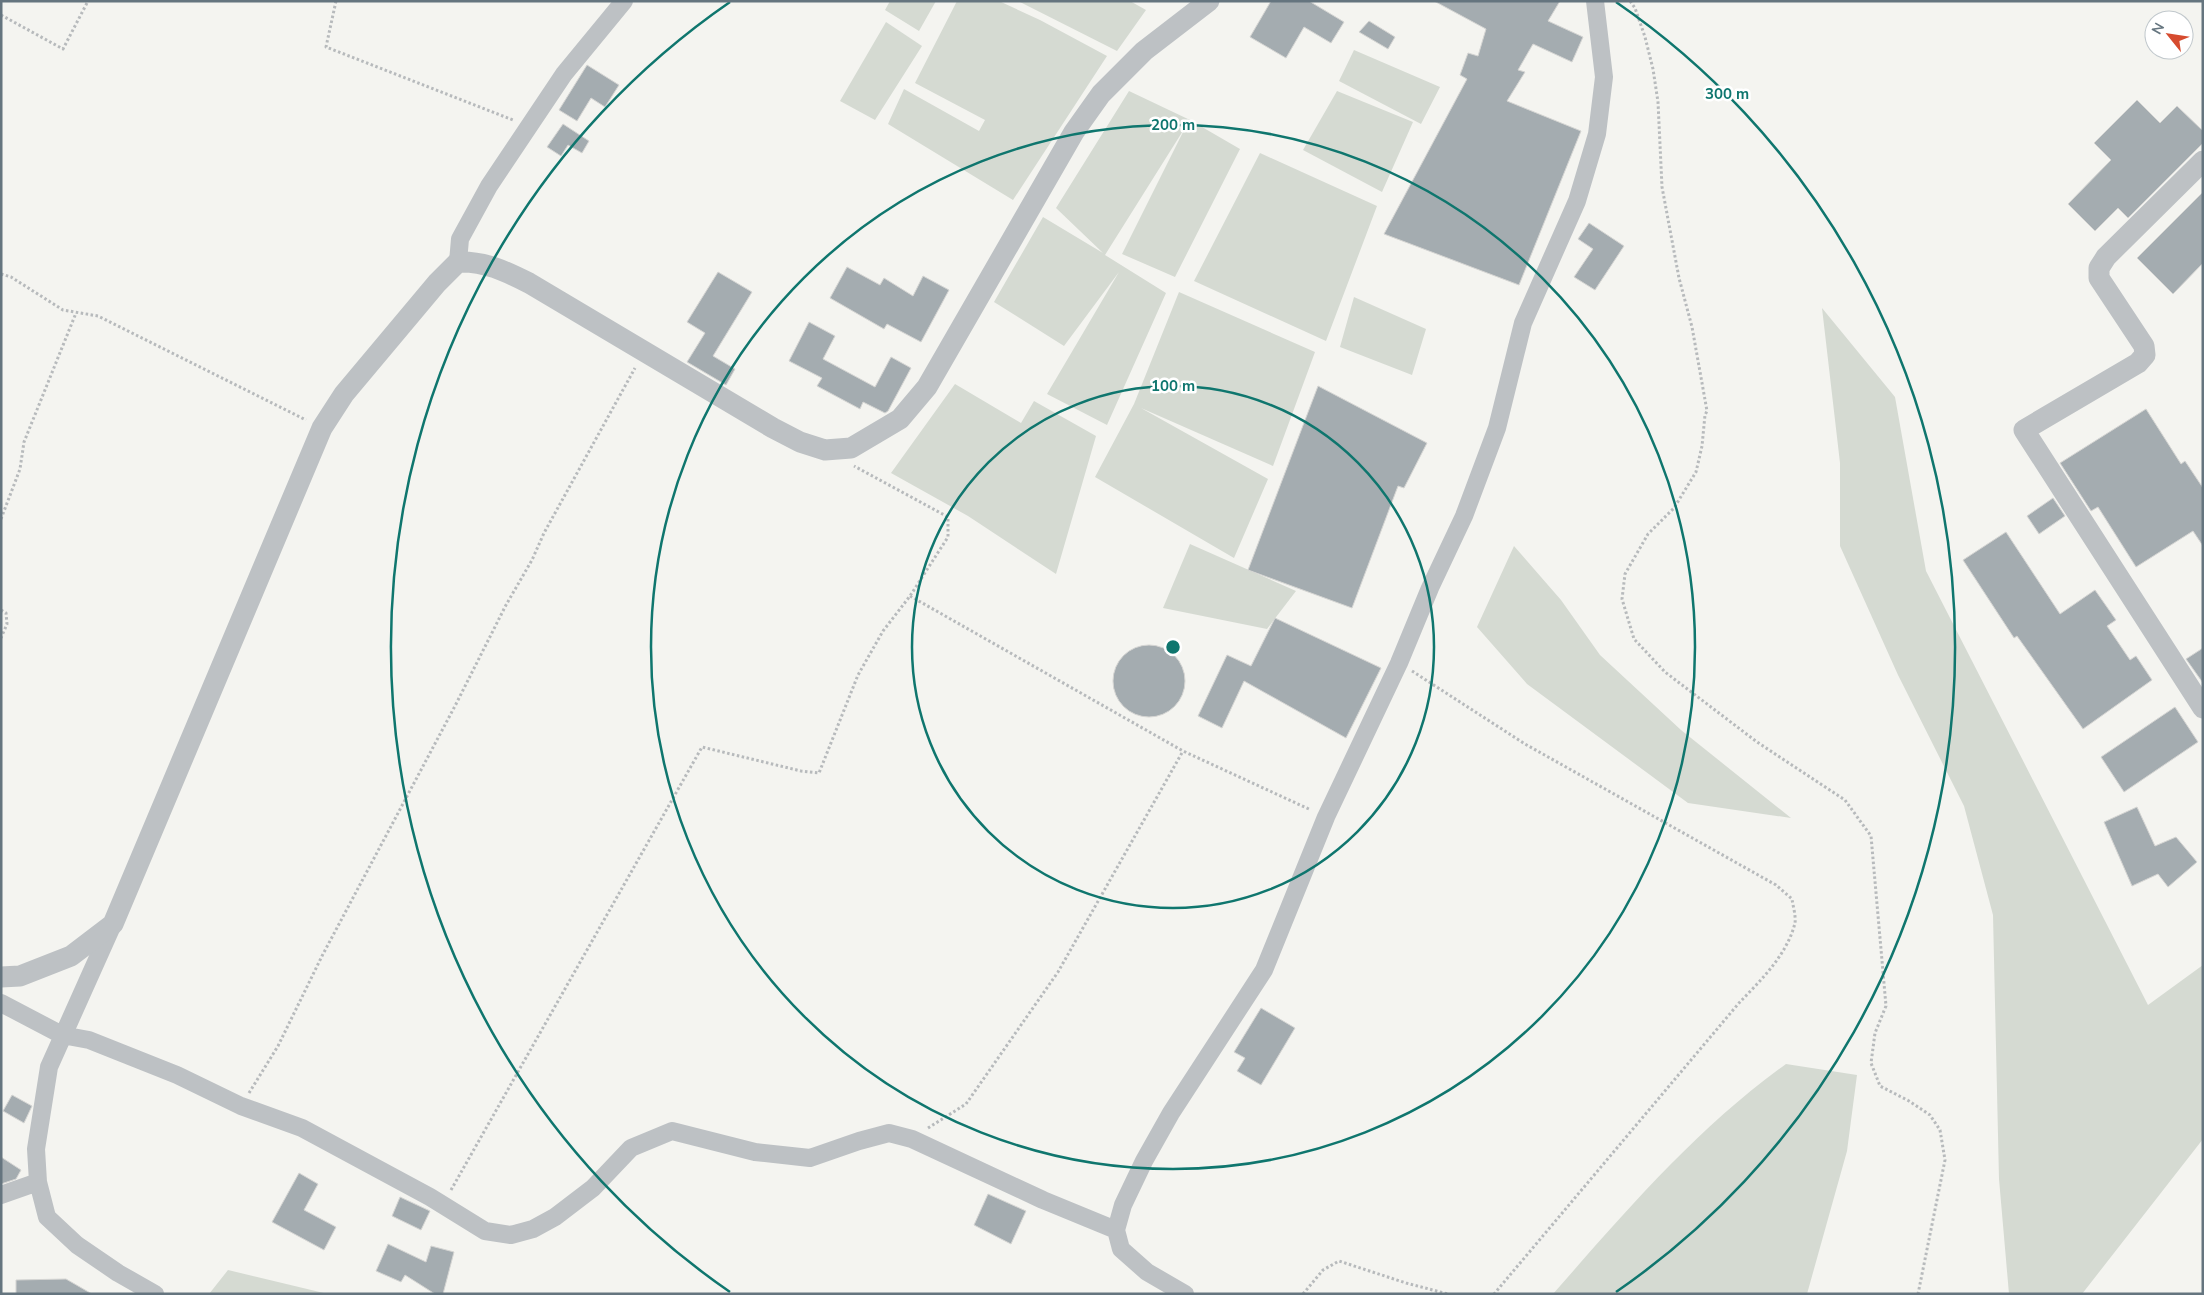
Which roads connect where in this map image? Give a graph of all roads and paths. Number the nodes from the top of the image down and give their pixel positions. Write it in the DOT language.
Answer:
graph roads {
  1 [pos="88,1"];
  2 [pos="336,1"];
  3 [pos="624,1"];
  4 [pos="1209,1"];
  5 [pos="1595,1"];
  6 [pos="1630,1"];
  7 [pos="1,15"];
  8 [pos="528,126"];
  9 [pos="2203,161"];
  10 [pos="458,262"];
  11 [pos="1,274"];
  12 [pos="76,313"];
  13 [pos="644,350"];
  14 [pos="322,428"];
  15 [pos="850,448"];
  16 [pos="1,519"];
  17 [pos="910,596"];
  18 [pos="1,610"];
  19 [pos="1,638"];
  20 [pos="1399,663"];
  21 [pos="2203,708"];
  22 [pos="1183,751"];
  23 [pos="1326,817"];
  24 [pos="112,924"];
  25 [pos="1,977"];
  26 [pos="1,1003"];
  27 [pos="62,1036"];
  28 [pos="241,1106"];
  29 [pos="912,1139"];
  30 [pos="38,1182"];
  31 [pos="1,1195"];
  32 [pos="443,1205"];
  33 [pos="1116,1230"];
  34 [pos="155,1294"];
  35 [pos="1185,1294"];
  36 [pos="1303,1294"];
  37 [pos="1448,1294"];
  38 [pos="1494,1294"];
  39 [pos="1918,1294"];
  1 -- 7 [label="path"];
  2 -- 8 [label="path"];
  3 -- 8 [label="street"];
  4 -- 15 [label="street"];
  5 -- 20 [label="street"];
  6 -- 39 [label="path"];
  8 -- 10 [label="street"];
  9 -- 21 [label="street"];
  10 -- 13 [label="street"];
  10 -- 14 [label="street"];
  11 -- 12 [label="path"];
  12 -- 14 [label="path"];
  12 -- 16 [label="path"];
  13 -- 15 [label="street"];
  13 -- 28 [label="path"];
  14 -- 24 [label="street"];
  15 -- 17 [label="path"];
  17 -- 22 [label="path"];
  17 -- 32 [label="path"];
  18 -- 19 [label="path"];
  20 -- 23 [label="street"];
  20 -- 38 [label="path"];
  22 -- 23 [label="path"];
  22 -- 29 [label="path"];
  23 -- 33 [label="street"];
  24 -- 25 [label="street"];
  24 -- 27 [label="street"];
  26 -- 27 [label="street"];
  27 -- 28 [label="street"];
  27 -- 30 [label="street"];
  28 -- 32 [label="street"];
  29 -- 32 [label="street"];
  29 -- 33 [label="street"];
  30 -- 31 [label="street"];
  30 -- 34 [label="street"];
  33 -- 35 [label="street"];
  36 -- 37 [label="path"];
}
